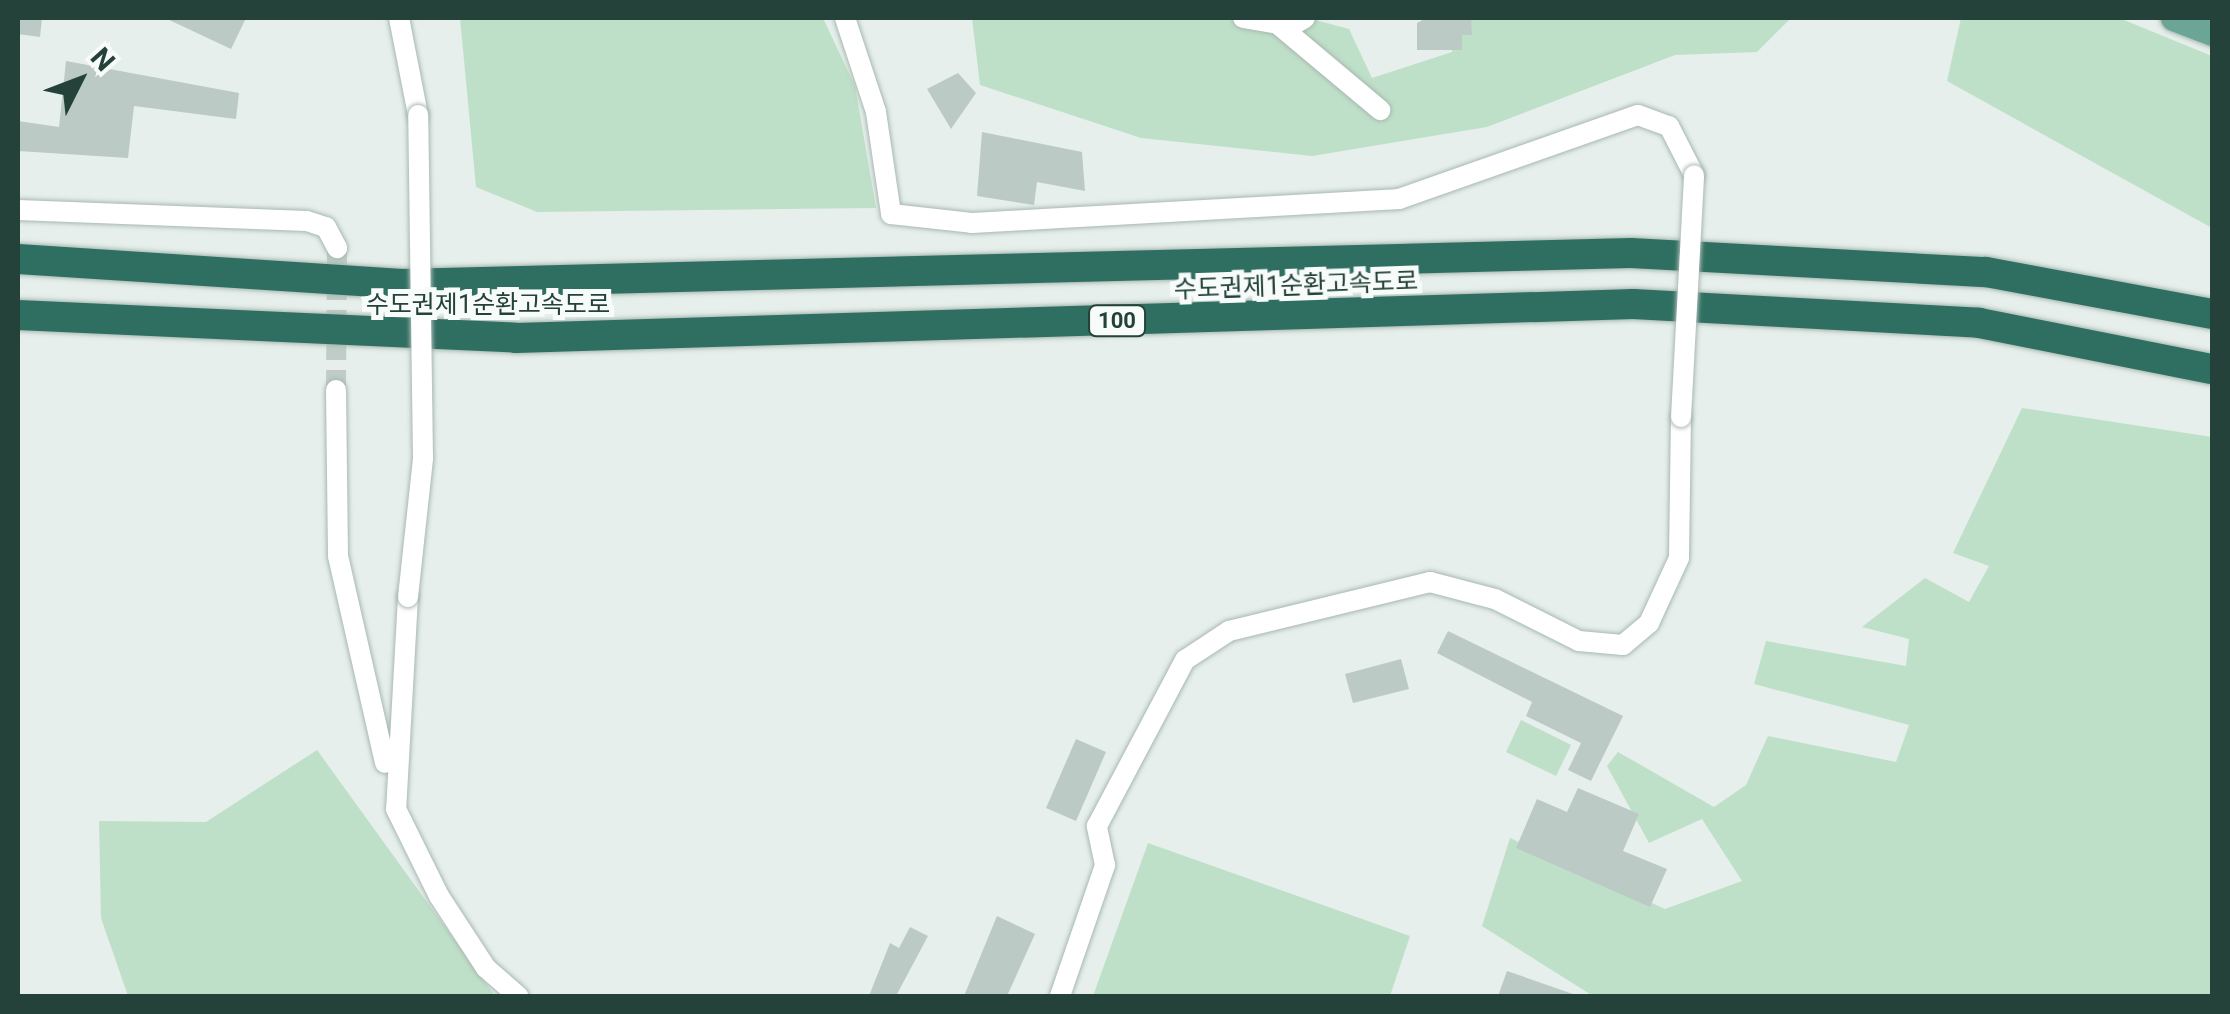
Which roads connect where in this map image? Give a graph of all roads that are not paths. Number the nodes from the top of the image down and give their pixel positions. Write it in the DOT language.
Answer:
graph roads {
  1 [pos="399,18"];
  2 [pos="845,18"];
  3 [pos="1243,18"];
  4 [pos="1304,18"];
  5 [pos="2173,18"];
  6 [pos="1280,26"];
  7 [pos="2212,33"];
  8 [pos="1380,110"];
  9 [pos="18,210"];
  10 [pos="337,248"];
  11 [pos="18,259"];
  12 [pos="2212,314"];
  13 [pos="18,315"];
  14 [pos="2212,370"];
  15 [pos="336,390"];
  16 [pos="396,809"];
  17 [pos="518,996"];
  18 [pos="1060,996"];
  1 -- 16 [label="lane, bridge"];
  2 -- 18 [label="lane, bridge"];
  3 -- 6 [label="lane"];
  4 -- 6 [label="lane"];
  5 -- 7 [label="main road"];
  6 -- 8 [label="lane"];
  9 -- 10 [label="lane"];
  11 -- 12 [label="highway, 수도권제1순환고속도로 / 100"];
  13 -- 14 [label="highway, 수도권제1순환고속도로 / 100"];
  15 -- 16 [label="lane"];
  16 -- 17 [label="lane"];
}
